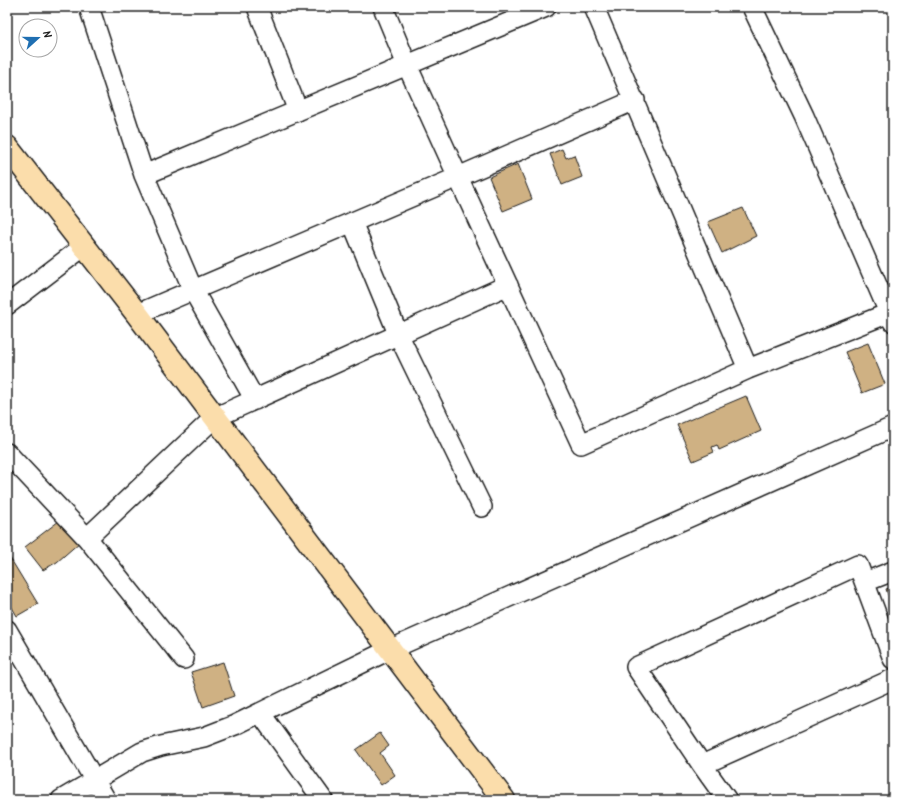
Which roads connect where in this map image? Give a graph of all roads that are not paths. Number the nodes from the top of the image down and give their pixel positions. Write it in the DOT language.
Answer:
graph roads {
  1 [pos="89,7"];
  2 [pos="257,7"];
  3 [pos="383,7"];
  4 [pos="594,7"];
  5 [pos="752,7"];
  6 [pos="535,9"];
  7 [pos="407,65"];
  8 [pos="635,100"];
  9 [pos="298,111"];
  10 [pos="7,147"];
  11 [pos="144,175"];
  12 [pos="458,177"];
  13 [pos="352,222"];
  14 [pos="83,247"];
  15 [pos="508,285"];
  16 [pos="194,290"];
  17 [pos="7,305"];
  18 [pos="137,314"];
  19 [pos="891,318"];
  20 [pos="399,336"];
  21 [pos="748,369"];
  22 [pos="255,400"];
  23 [pos="214,418"];
  24 [pos="893,427"];
  25 [pos="7,453"];
  26 [pos="482,507"];
  27 [pos="87,538"];
  28 [pos="893,571"];
  29 [pos="865,582"];
  30 [pos="7,630"];
  31 [pos="389,650"];
  32 [pos="893,658"];
  33 [pos="184,659"];
  34 [pos="893,679"];
  35 [pos="261,714"];
  36 [pos="702,765"];
  37 [pos="94,779"];
  38 [pos="61,800"];
  39 [pos="106,800"];
  40 [pos="323,800"];
  41 [pos="504,800"];
  42 [pos="727,800"];
  1 -- 11 [label="street"];
  2 -- 9 [label="street"];
  3 -- 7 [label="street"];
  4 -- 8 [label="street"];
  5 -- 19 [label="street"];
  6 -- 7 [label="street"];
  7 -- 9 [label="street"];
  7 -- 12 [label="street"];
  8 -- 12 [label="street"];
  8 -- 21 [label="street"];
  9 -- 11 [label="street"];
  10 -- 14 [label="main road"];
  11 -- 16 [label="street"];
  12 -- 13 [label="street"];
  12 -- 15 [label="street"];
  13 -- 16 [label="street"];
  13 -- 20 [label="street"];
  14 -- 17 [label="street"];
  14 -- 18 [label="main road"];
  15 -- 20 [label="street"];
  15 -- 21 [label="street"];
  16 -- 18 [label="street"];
  16 -- 22 [label="street"];
  18 -- 23 [label="main road"];
  19 -- 21 [label="street"];
  20 -- 22 [label="street"];
  20 -- 26 [label="street"];
  22 -- 23 [label="street"];
  23 -- 27 [label="street"];
  23 -- 31 [label="main road"];
  24 -- 31 [label="street"];
  25 -- 27 [label="street"];
  27 -- 33 [label="street"];
  28 -- 29 [label="street"];
  29 -- 32 [label="street"];
  29 -- 36 [label="street"];
  30 -- 37 [label="street"];
  31 -- 35 [label="street"];
  31 -- 41 [label="main road"];
  34 -- 36 [label="street"];
  35 -- 37 [label="street"];
  35 -- 40 [label="street"];
  36 -- 42 [label="street"];
  37 -- 38 [label="street"];
  37 -- 39 [label="street"];
}
